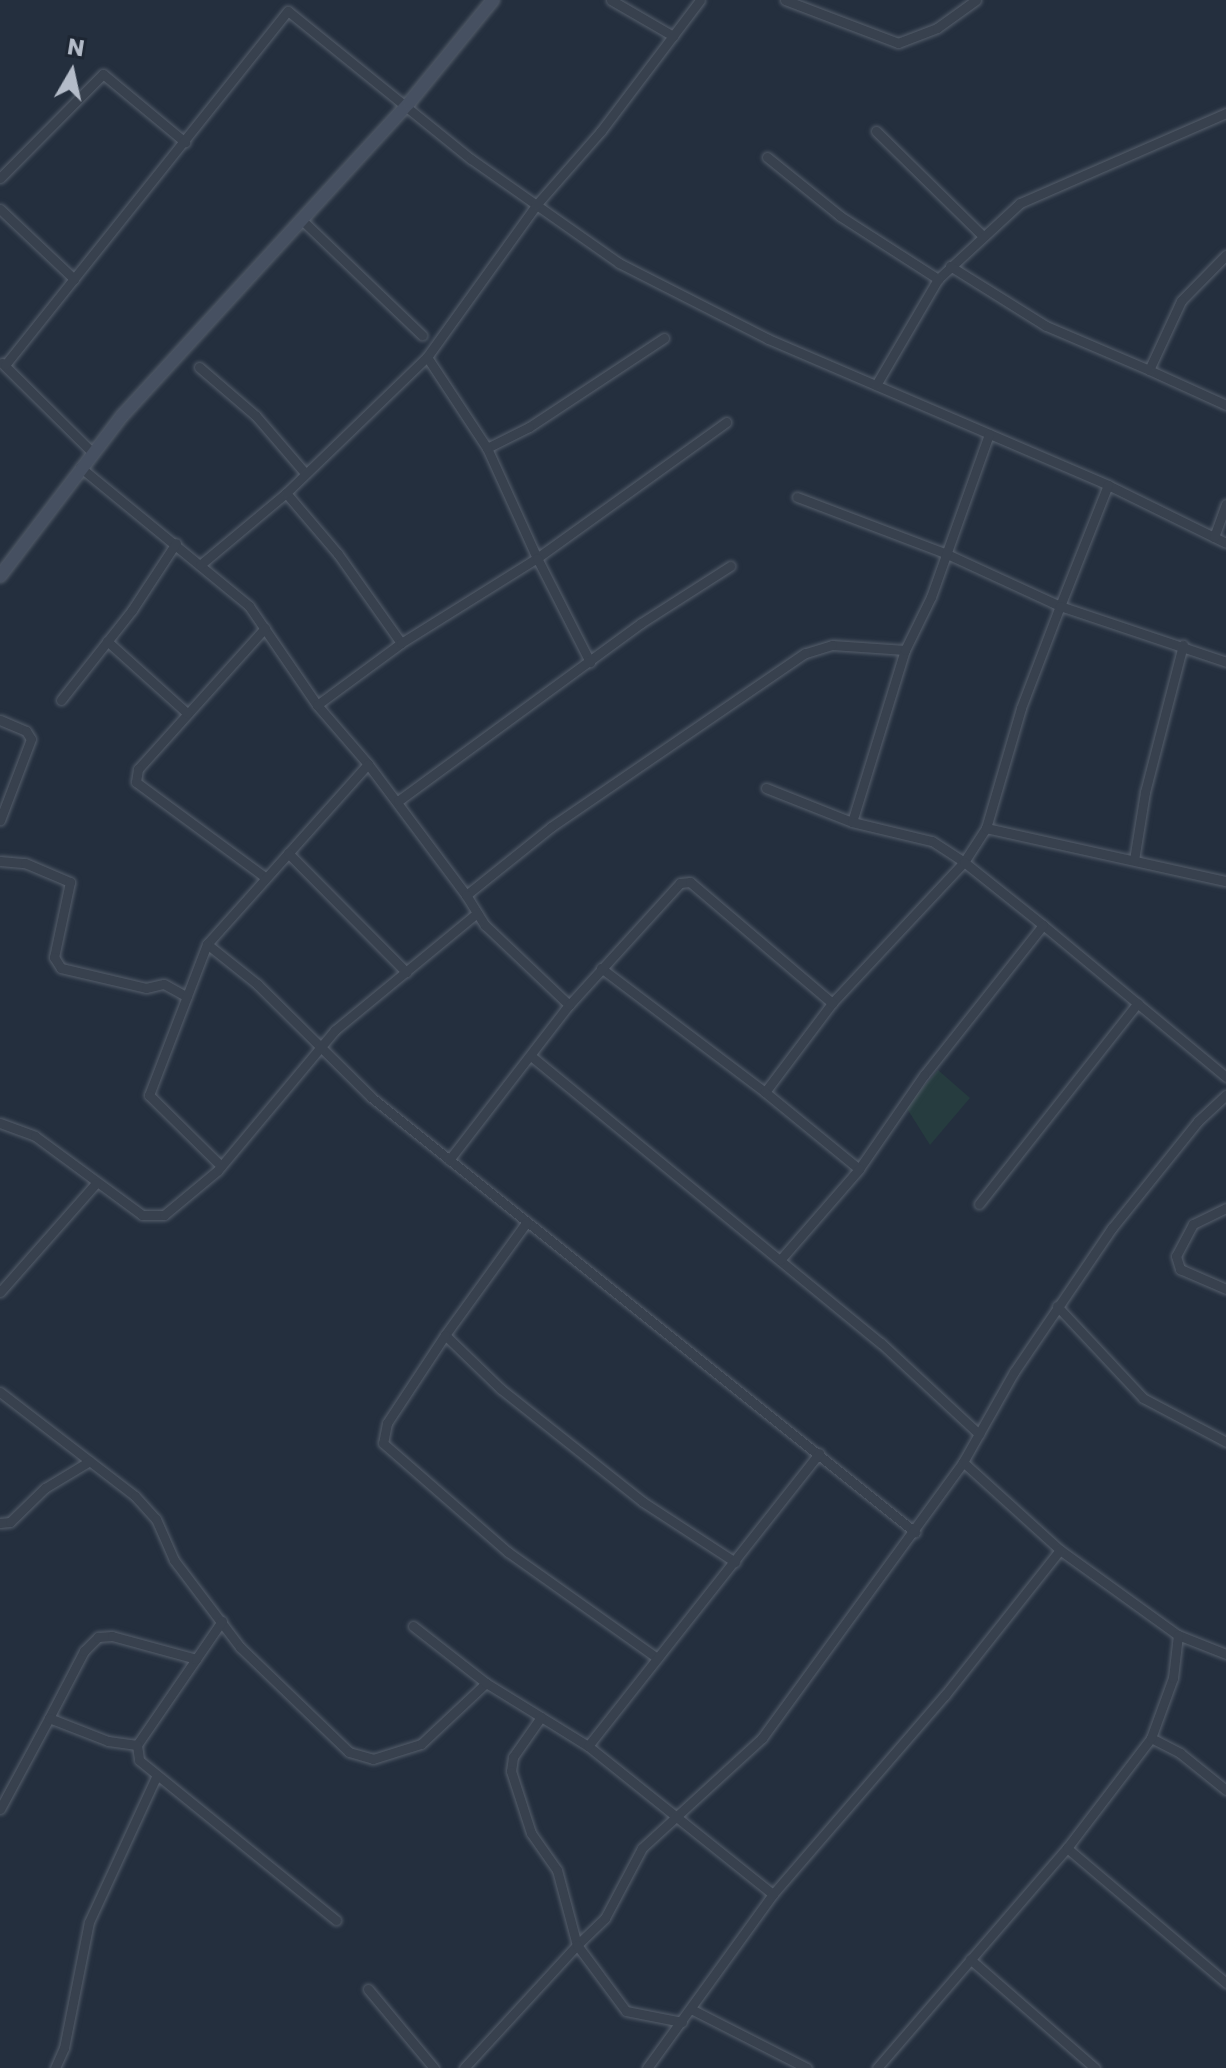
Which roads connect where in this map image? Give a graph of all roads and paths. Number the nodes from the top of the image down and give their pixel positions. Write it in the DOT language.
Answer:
graph roads {
  1 [pos="493,0"];
  2 [pos="611,0"];
  3 [pos="700,0"];
  4 [pos="785,0"];
  5 [pos="976,0"];
  6 [pos="673,36"];
  7 [pos="409,103"];
  8 [pos="1226,113"];
  9 [pos="876,131"];
  10 [pos="185,142"];
  11 [pos="767,157"];
  12 [pos="0,178"];
  13 [pos="537,204"];
  14 [pos="0,209"];
  15 [pos="301,219"];
  16 [pos="982,235"];
  17 [pos="1226,255"];
  18 [pos="950,266"];
  19 [pos="74,279"];
  20 [pos="938,279"];
  21 [pos="422,335"];
  22 [pos="664,338"];
  23 [pos="427,357"];
  24 [pos="2,363"];
  25 [pos="199,367"];
  26 [pos="1149,370"];
  27 [pos="876,385"];
  28 [pos="1226,405"];
  29 [pos="726,422"];
  30 [pos="989,434"];
  31 [pos="487,448"];
  32 [pos="92,452"];
  33 [pos="80,467"];
  34 [pos="305,473"];
  35 [pos="1108,485"];
  36 [pos="286,493"];
  37 [pos="797,497"];
  38 [pos="1226,504"];
  39 [pos="1214,537"];
  40 [pos="176,543"];
  41 [pos="1226,543"];
  42 [pos="947,554"];
  43 [pos="537,558"];
  44 [pos="200,565"];
  45 [pos="730,566"];
  46 [pos="0,576"];
  47 [pos="1060,606"];
  48 [pos="265,628"];
  49 [pos="107,641"];
  50 [pos="401,643"];
  51 [pos="1183,645"];
  52 [pos="905,650"];
  53 [pos="590,662"];
  54 [pos="1226,662"];
  55 [pos="61,700"];
  56 [pos="317,705"];
  57 [pos="187,713"];
  58 [pos="0,720"];
  59 [pos="368,764"];
  60 [pos="0,783"];
  61 [pos="766,788"];
  62 [pos="12,789"];
  63 [pos="398,801"];
  64 [pos="0,820"];
  65 [pos="852,822"];
  66 [pos="986,828"];
  67 [pos="288,853"];
  68 [pos="1134,860"];
  69 [pos="0,861"];
  70 [pos="964,862"];
  71 [pos="265,877"];
  72 [pos="1226,881"];
  73 [pos="466,895"];
  74 [pos="477,913"];
  75 [pos="1043,925"];
  76 [pos="207,944"];
  77 [pos="601,968"];
  78 [pos="406,972"];
  79 [pos="187,997"];
  80 [pos="832,1003"];
  81 [pos="1138,1003"];
  82 [pos="569,1005"];
  83 [pos="321,1047"];
  84 [pos="531,1056"];
  85 [pos="1226,1077"];
  86 [pos="765,1092"];
  87 [pos="1226,1095"];
  88 [pos="0,1123"];
  89 [pos="449,1160"];
  90 [pos="221,1166"];
  91 [pos="859,1169"];
  92 [pos="96,1183"];
  93 [pos="979,1204"];
  94 [pos="1226,1208"];
  95 [pos="526,1223"];
  96 [pos="780,1260"];
  97 [pos="1226,1289"];
  98 [pos="0,1292"];
  99 [pos="1057,1306"];
  100 [pos="445,1335"];
  101 [pos="0,1392"];
  102 [pos="979,1434"];
  103 [pos="1226,1442"];
  104 [pos="819,1453"];
  105 [pos="90,1461"];
  106 [pos="963,1462"];
  107 [pos="0,1523"];
  108 [pos="915,1532"];
  109 [pos="1060,1550"];
  110 [pos="735,1562"];
  111 [pos="222,1621"];
  112 [pos="413,1626"];
  113 [pos="1178,1635"];
  114 [pos="1226,1654"];
  115 [pos="657,1658"];
  116 [pos="196,1659"];
  117 [pos="486,1683"];
  118 [pos="541,1717"];
  119 [pos="49,1718"];
  120 [pos="1151,1738"];
  121 [pos="137,1745"];
  122 [pos="588,1746"];
  123 [pos="156,1777"];
  124 [pos="1226,1790"];
  125 [pos="0,1809"];
  126 [pos="674,1815"];
  127 [pos="1067,1848"];
  128 [pos="773,1894"];
  129 [pos="336,1920"];
  130 [pos="577,1945"];
  131 [pos="970,1959"];
  132 [pos="1226,1983"];
  133 [pos="368,1989"];
  134 [pos="691,2009"];
  135 [pos="682,2022"];
  136 [pos="55,2068"];
  137 [pos="434,2068"];
  138 [pos="464,2068"];
  139 [pos="647,2068"];
  140 [pos="807,2068"];
  141 [pos="877,2068"];
  142 [pos="1095,2068"];
  1 -- 7 [label="main road"];
  2 -- 6 [label="street"];
  3 -- 6 [label="street"];
  4 -- 5 [label="street"];
  6 -- 13 [label="street"];
  7 -- 10 [label="street"];
  7 -- 13 [label="street"];
  7 -- 15 [label="main road"];
  8 -- 16 [label="street"];
  9 -- 16 [label="street"];
  10 -- 12 [label="street"];
  10 -- 19 [label="street"];
  11 -- 20 [label="street"];
  13 -- 23 [label="street"];
  13 -- 27 [label="street"];
  14 -- 19 [label="street"];
  15 -- 21 [label="street"];
  15 -- 32 [label="main road"];
  16 -- 18 [label="street"];
  17 -- 26 [label="street"];
  18 -- 20 [label="street"];
  18 -- 26 [label="street"];
  19 -- 24 [label="street"];
  20 -- 27 [label="street"];
  22 -- 31 [label="street"];
  23 -- 31 [label="street"];
  23 -- 34 [label="street"];
  24 -- 32 [label="street"];
  25 -- 34 [label="street"];
  26 -- 28 [label="street"];
  27 -- 30 [label="street"];
  29 -- 43 [label="street"];
  30 -- 35 [label="street"];
  30 -- 42 [label="street"];
  31 -- 43 [label="street"];
  32 -- 33 [label="main road"];
  33 -- 40 [label="street"];
  33 -- 46 [label="main road"];
  34 -- 36 [label="street"];
  35 -- 39 [label="street"];
  35 -- 47 [label="street"];
  36 -- 44 [label="street"];
  36 -- 50 [label="street"];
  37 -- 42 [label="street"];
  38 -- 39 [label="street"];
  39 -- 41 [label="street"];
  40 -- 44 [label="street"];
  40 -- 49 [label="street"];
  42 -- 47 [label="street"];
  42 -- 52 [label="street"];
  43 -- 50 [label="street"];
  43 -- 53 [label="street"];
  44 -- 48 [label="street"];
  45 -- 53 [label="street"];
  47 -- 51 [label="street"];
  47 -- 66 [label="street"];
  48 -- 56 [label="street"];
  48 -- 57 [label="street"];
  49 -- 55 [label="street"];
  49 -- 57 [label="street"];
  50 -- 56 [label="street"];
  51 -- 54 [label="street"];
  51 -- 68 [label="street"];
  52 -- 65 [label="street"];
  52 -- 73 [label="street"];
  53 -- 63 [label="street"];
  56 -- 59 [label="street"];
  57 -- 71 [label="street"];
  58 -- 62 [label="street"];
  59 -- 63 [label="street"];
  59 -- 67 [label="street"];
  60 -- 62 [label="street"];
  61 -- 65 [label="street"];
  62 -- 64 [label="street"];
  63 -- 73 [label="street"];
  65 -- 70 [label="street"];
  66 -- 68 [label="street"];
  66 -- 70 [label="street"];
  67 -- 71 [label="street"];
  67 -- 78 [label="street"];
  68 -- 72 [label="street"];
  69 -- 79 [label="street"];
  70 -- 75 [label="street"];
  70 -- 80 [label="street"];
  71 -- 76 [label="street"];
  73 -- 74 [label="street"];
  74 -- 78 [label="street"];
  74 -- 82 [label="street"];
  75 -- 81 [label="street"];
  75 -- 91 [label="street"];
  76 -- 79 [label="street"];
  76 -- 83 [label="street"];
  77 -- 80 [label="street"];
  77 -- 82 [label="street"];
  77 -- 86 [label="street"];
  78 -- 83 [label="street"];
  79 -- 90 [label="street"];
  80 -- 86 [label="street"];
  81 -- 85 [label="street"];
  81 -- 93 [label="street"];
  82 -- 84 [label="street"];
  83 -- 89 [label="street"];
  83 -- 90 [label="street"];
  84 -- 89 [label="street"];
  84 -- 96 [label="street"];
  86 -- 91 [label="street"];
  87 -- 99 [label="street"];
  88 -- 92 [label="street"];
  89 -- 95 [label="street"];
  90 -- 92 [label="street"];
  91 -- 96 [label="street"];
  92 -- 98 [label="street"];
  94 -- 97 [label="street"];
  95 -- 100 [label="street"];
  95 -- 104 [label="street"];
  96 -- 102 [label="street"];
  99 -- 102 [label="street"];
  99 -- 103 [label="street"];
  100 -- 110 [label="street"];
  100 -- 115 [label="street"];
  101 -- 105 [label="street"];
  102 -- 106 [label="street"];
  104 -- 108 [label="street"];
  104 -- 110 [label="street"];
  105 -- 107 [label="street"];
  105 -- 111 [label="street"];
  106 -- 108 [label="street"];
  106 -- 109 [label="street"];
  108 -- 126 [label="street"];
  109 -- 113 [label="street"];
  109 -- 128 [label="street"];
  110 -- 115 [label="street"];
  111 -- 116 [label="street"];
  111 -- 117 [label="street"];
  112 -- 117 [label="street"];
  113 -- 114 [label="street"];
  113 -- 120 [label="street"];
  115 -- 122 [label="street"];
  116 -- 119 [label="street"];
  116 -- 121 [label="street"];
  117 -- 118 [label="street"];
  118 -- 122 [label="street"];
  118 -- 130 [label="street"];
  119 -- 121 [label="street"];
  119 -- 125 [label="street"];
  120 -- 124 [label="street"];
  120 -- 127 [label="street"];
  121 -- 123 [label="street"];
  122 -- 126 [label="street"];
  123 -- 129 [label="street"];
  123 -- 136 [label="street"];
  126 -- 128 [label="street"];
  126 -- 130 [label="street"];
  127 -- 131 [label="street"];
  127 -- 132 [label="street"];
  128 -- 134 [label="street"];
  130 -- 135 [label="street"];
  130 -- 138 [label="street"];
  131 -- 141 [label="street"];
  131 -- 142 [label="street"];
  133 -- 137 [label="street"];
  134 -- 135 [label="street"];
  134 -- 140 [label="street"];
  135 -- 139 [label="street"];
}
